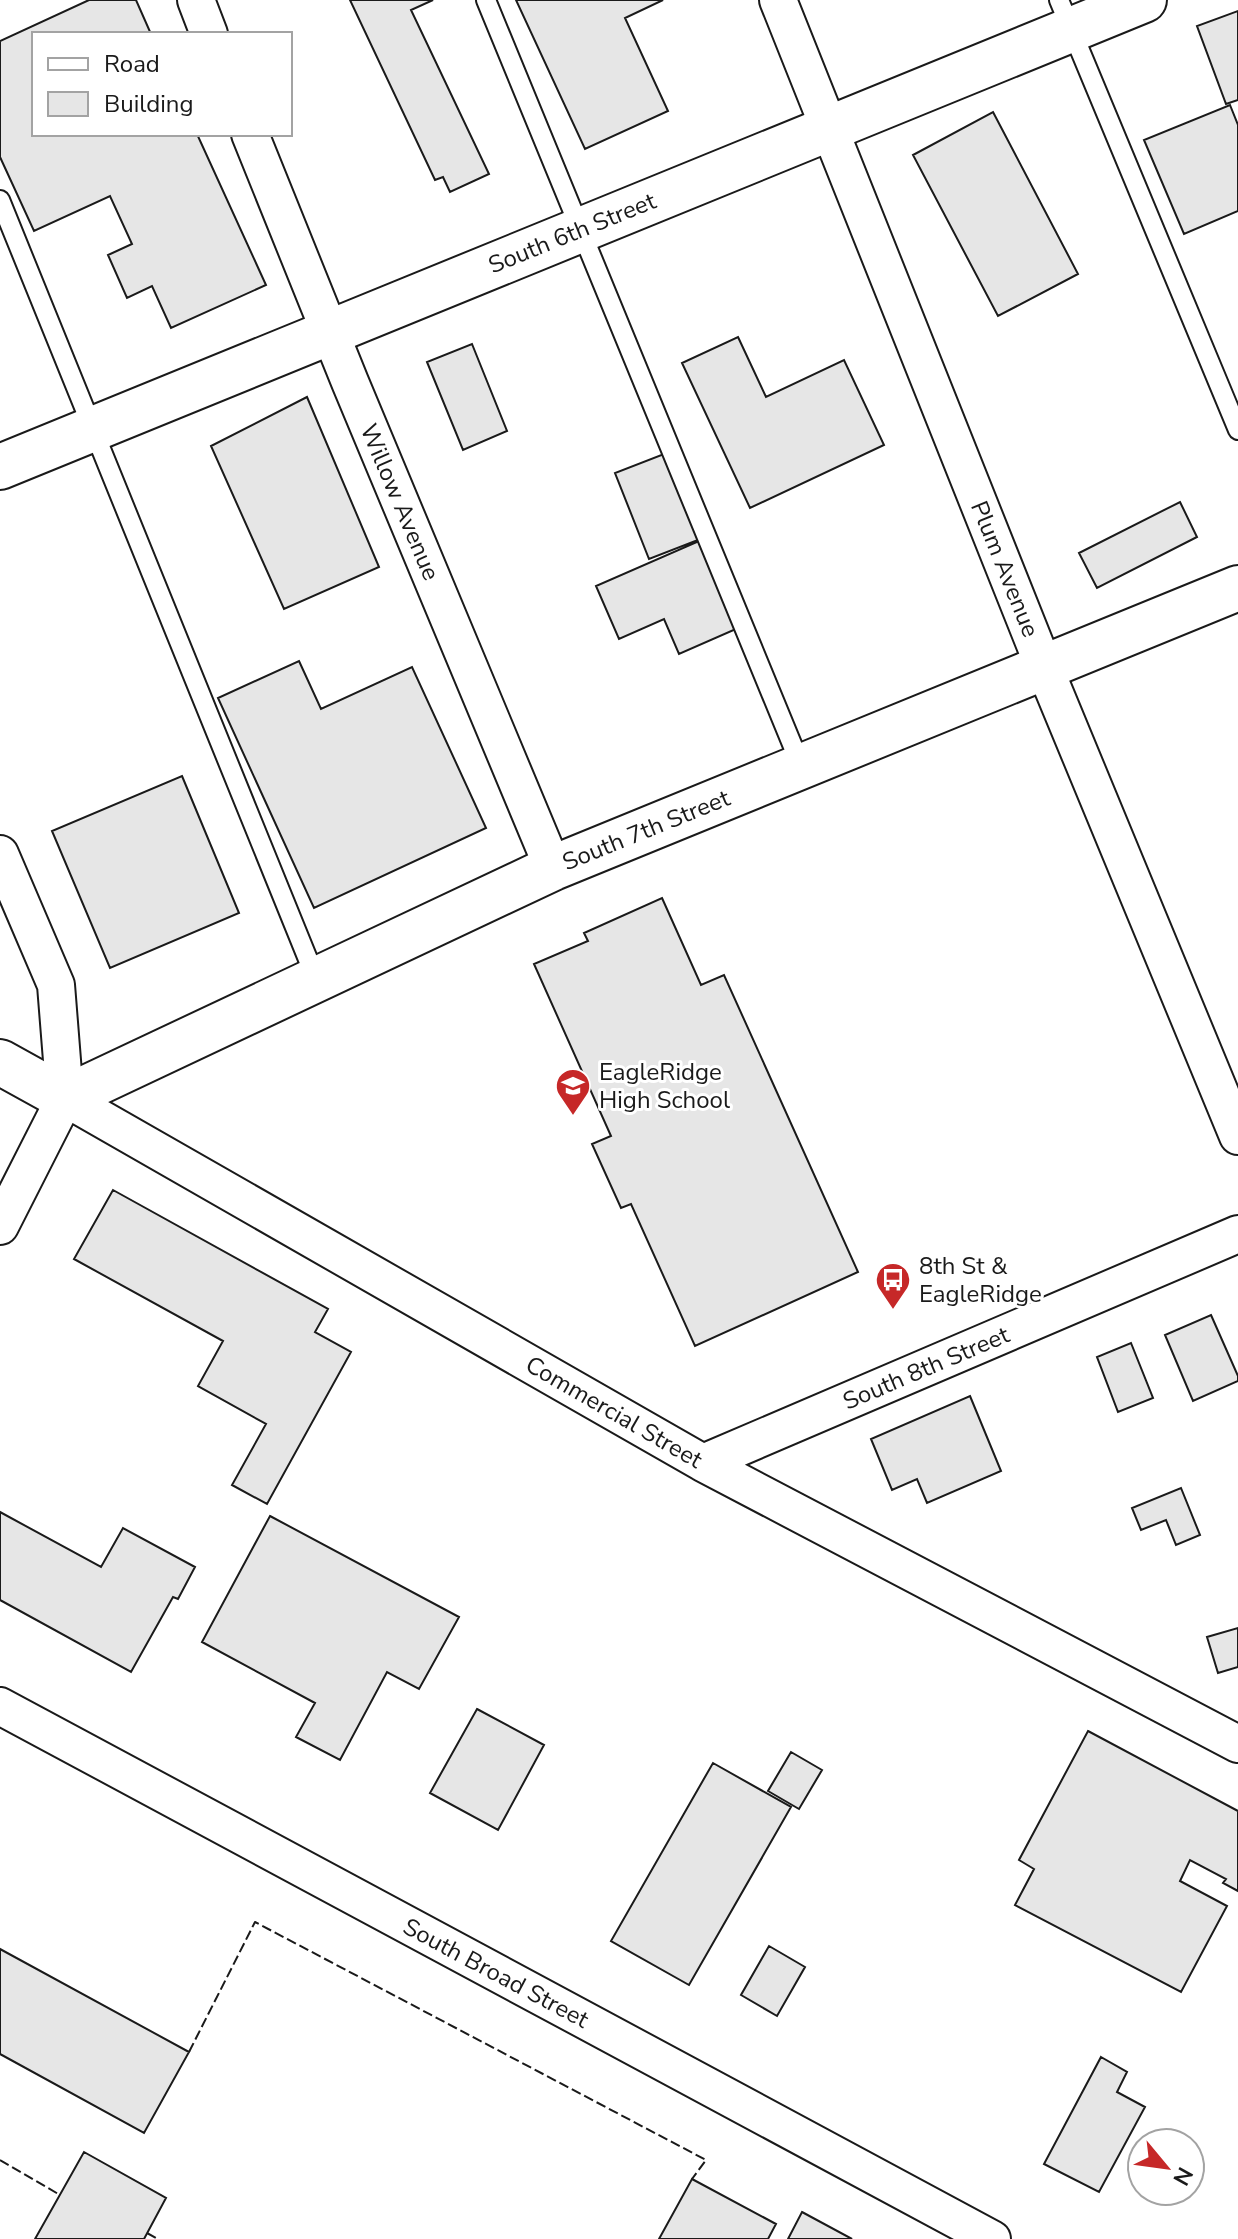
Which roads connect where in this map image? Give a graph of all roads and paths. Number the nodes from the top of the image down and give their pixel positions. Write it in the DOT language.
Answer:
graph roads {
  1 [pos="196,0"];
  2 [pos="486,0"];
  3 [pos="778,0"];
  4 [pos="1144,0"];
  5 [pos="1066,15"];
  6 [pos="208,32"];
  7 [pos="830,127"];
  8 [pos="251,136"];
  9 [pos="0,200"];
  10 [pos="580,230"];
  11 [pos="330,332"];
  12 [pos="93,429"];
  13 [pos="1238,430"];
  14 [pos="0,467"];
  15 [pos="1238,588"];
  16 [pos="1044,667"];
  17 [pos="801,766"];
  18 [pos="0,854"];
  19 [pos="553,868"];
  20 [pos="316,979"];
  21 [pos="0,1062"];
  22 [pos="65,1098"];
  23 [pos="1238,1136"];
  24 [pos="0,1226"];
  25 [pos="1238,1234"];
  26 [pos="703,1463"];
  27 [pos="0,1706"];
  28 [pos="1238,1744"];
  29 [pos="992,2239"];
  1 -- 6 [label="street"];
  2 -- 10 [label="lane"];
  3 -- 7 [label="street, Plum Avenue"];
  4 -- 5 [label="street, South 6th Street"];
  5 -- 7 [label="street, South 6th Street"];
  5 -- 13 [label="lane"];
  7 -- 10 [label="street, South 6th Street"];
  7 -- 16 [label="street, Plum Avenue"];
  8 -- 11 [label="street, Willow Avenue"];
  9 -- 12 [label="lane"];
  10 -- 11 [label="street, South 6th Street"];
  10 -- 17 [label="lane"];
  11 -- 12 [label="street, South 6th Street"];
  11 -- 19 [label="street, Willow Avenue"];
  12 -- 14 [label="street, South 6th Street"];
  12 -- 20 [label="lane"];
  15 -- 16 [label="street, South 7th Street"];
  16 -- 17 [label="street, South 7th Street"];
  16 -- 23 [label="street, Plum Avenue"];
  17 -- 19 [label="street, South 7th Street"];
  18 -- 22 [label="street"];
  19 -- 20 [label="street, South 7th Street"];
  20 -- 22 [label="street, South 7th Street"];
  21 -- 22 [label="street, Commercial Street"];
  22 -- 24 [label="street"];
  22 -- 26 [label="street, Commercial Street"];
  25 -- 26 [label="street, South 8th Street"];
  26 -- 28 [label="street, Commercial Street"];
  27 -- 29 [label="street, South Broad Street"];
}
